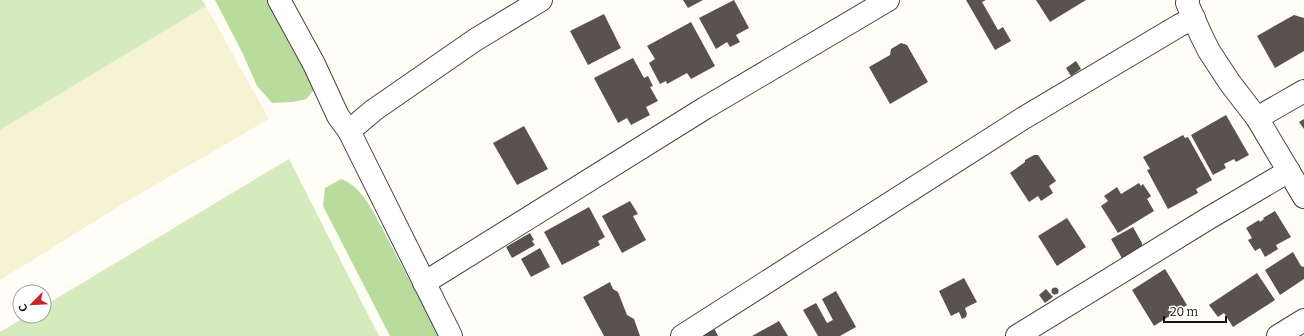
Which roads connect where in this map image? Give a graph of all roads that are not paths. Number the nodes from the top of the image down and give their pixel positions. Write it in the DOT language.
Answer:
graph roads {
  1 [pos="279,0"];
  2 [pos="541,0"];
  3 [pos="888,0"];
  4 [pos="1191,9"];
  5 [pos="1304,91"];
  6 [pos="1257,118"];
  7 [pos="349,131"];
  8 [pos="1289,171"];
  9 [pos="1304,197"];
  10 [pos="424,283"];
  11 [pos="1304,320"];
  12 [pos="451,336"];
  13 [pos="682,336"];
  14 [pos="1017,336"];
  15 [pos="1278,336"];
  1 -- 7 [label="street"];
  2 -- 7 [label="street"];
  3 -- 10 [label="street"];
  4 -- 6 [label="street"];
  4 -- 13 [label="street"];
  5 -- 6 [label="street"];
  6 -- 8 [label="street"];
  7 -- 10 [label="street"];
  8 -- 9 [label="street"];
  8 -- 14 [label="street"];
  10 -- 12 [label="street"];
  11 -- 15 [label="street"];
}
